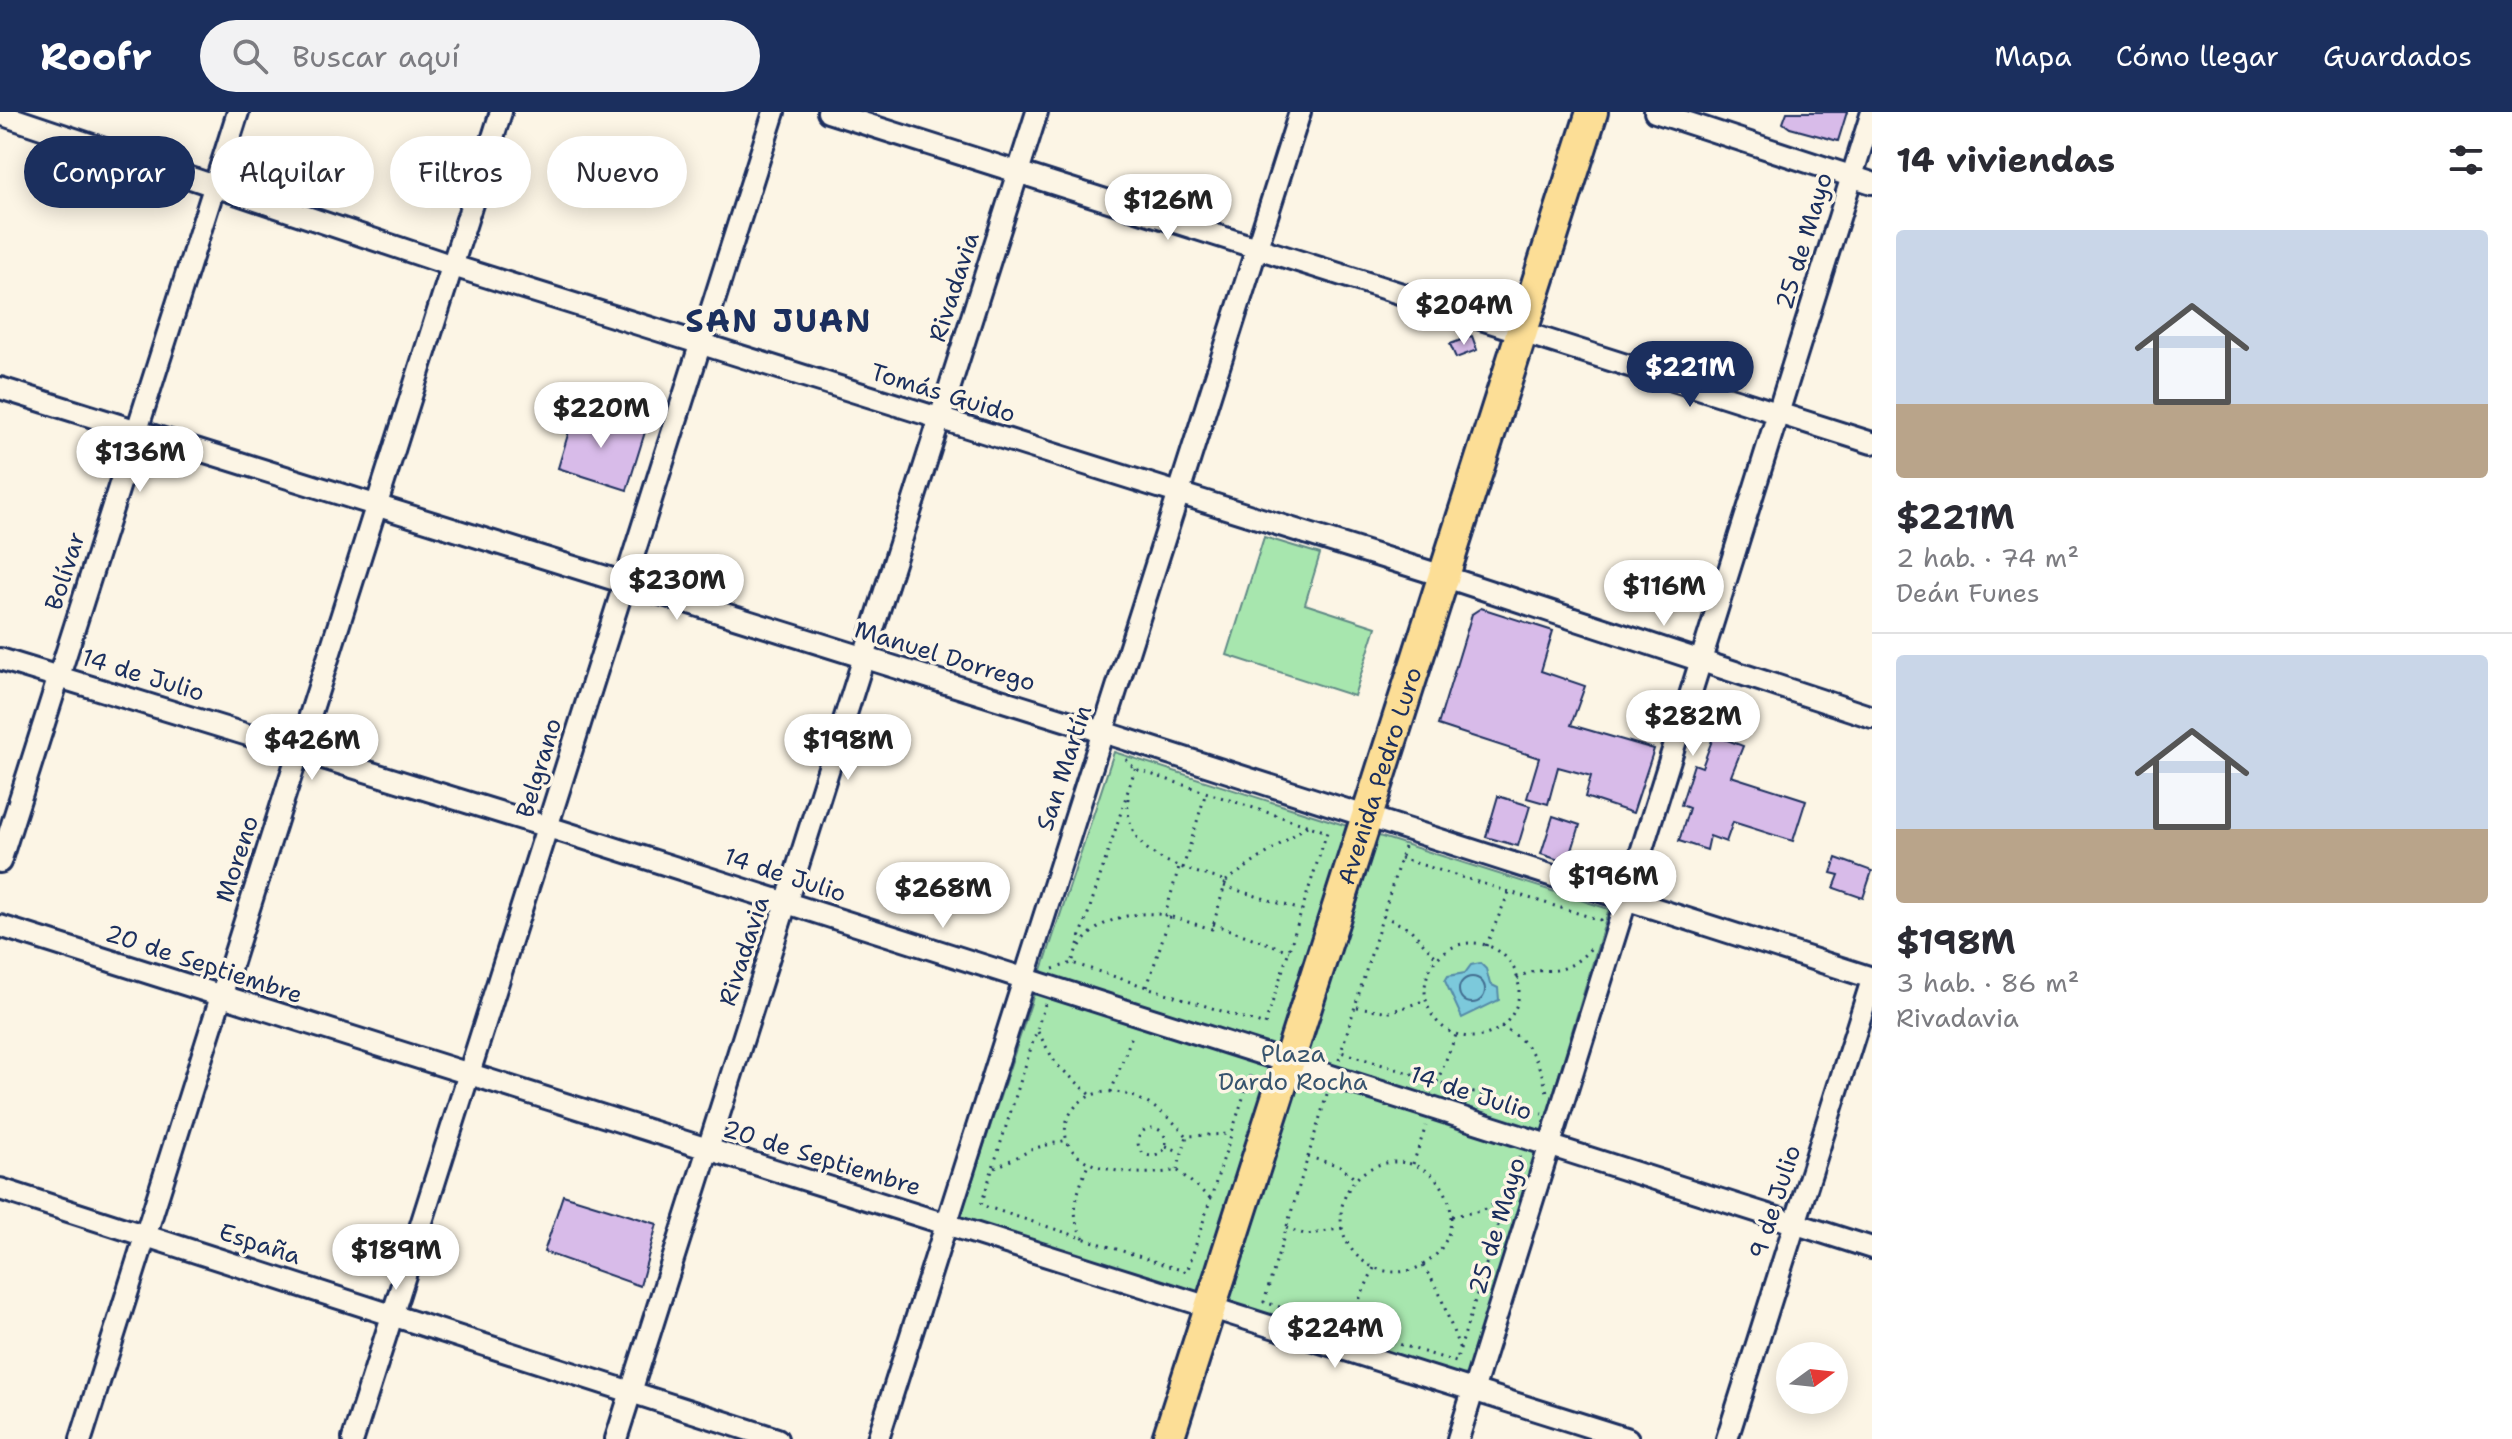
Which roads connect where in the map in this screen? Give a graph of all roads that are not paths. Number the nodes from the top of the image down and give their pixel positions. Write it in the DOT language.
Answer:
graph roads {
  1 [pos="238,112"];
  2 [pos="501,112"];
  3 [pos="774,112"];
  4 [pos="828,112"];
  5 [pos="1037,112"];
  6 [pos="1300,112"];
  7 [pos="1592,112"];
  8 [pos="1655,112"];
  9 [pos="1872,112"];
  10 [pos="0,114"];
  11 [pos="231,136"];
  12 [pos="1018,172"];
  13 [pos="1852,177"];
  14 [pos="1872,183"];
  15 [pos="211,186"];
  16 [pos="211,200"];
  17 [pos="278,208"];
  18 [pos="1257,247"];
  19 [pos="453,266"];
  20 [pos="1521,333"];
  21 [pos="700,345"];
  22 [pos="0,388"];
  23 [pos="1778,413"];
  24 [pos="940,420"];
  25 [pos="137,432"];
  26 [pos="1872,443"];
  27 [pos="1178,494"];
  28 [pos="377,506"];
  29 [pos="1443,576"];
  30 [pos="625,583"];
  31 [pos="864,658"];
  32 [pos="0,659"];
  33 [pos="1700,663"];
  34 [pos="59,677"];
  35 [pos="1872,717"];
  36 [pos="1103,732"];
  37 [pos="299,750"];
  38 [pos="1366,817"];
  39 [pos="548,827"];
  40 [pos="0,862"];
  41 [pos="1627,899"];
  42 [pos="786,903"];
  43 [pos="0,926"];
  44 [pos="1024,979"];
  45 [pos="1872,979"];
  46 [pos="221,996"];
  47 [pos="1288,1062"];
  48 [pos="470,1075"];
  49 [pos="1550,1145"];
  50 [pos="708,1149"];
  51 [pos="0,1189"];
  52 [pos="1795,1223"];
  53 [pos="946,1224"];
  54 [pos="146,1235"];
  55 [pos="1872,1248"];
  56 [pos="1210,1308"];
  57 [pos="392,1314"];
  58 [pos="631,1392"];
  59 [pos="1473,1392"];
  60 [pos="81,1439"];
  61 [pos="353,1439"];
  62 [pos="616,1439"];
  63 [pos="777,1439"];
  64 [pos="878,1439"];
  65 [pos="1168,1439"];
  66 [pos="1458,1439"];
  67 [pos="1628,1439"];
  68 [pos="1727,1439"];
  1 -- 11 [label="street, Bolívar"];
  2 -- 19 [label="street, Moreno"];
  3 -- 21 [label="street, Belgrano"];
  4 -- 12 [label="street"];
  5 -- 12 [label="street, Rivadavia"];
  6 -- 18 [label="street, San Martín"];
  7 -- 20 [label="main road, Avenida Pedro Luro"];
  8 -- 13 [label="street"];
  9 -- 13 [label="street, 25 de Mayo"];
  10 -- 15 [label="street, Tomás Guido"];
  12 -- 18 [label="street"];
  12 -- 24 [label="street, Rivadavia"];
  13 -- 14 [label="street"];
  13 -- 23 [label="street, 25 de Mayo"];
  16 -- 25 [label="street, Bolívar"];
  17 -- 19 [label="street, Tomás Guido"];
  18 -- 20 [label="street"];
  18 -- 27 [label="street, San Martín"];
  19 -- 21 [label="street, Tomás Guido"];
  19 -- 28 [label="street, Moreno"];
  20 -- 23 [label="street"];
  20 -- 29 [label="main road, Avenida Pedro Luro"];
  21 -- 24 [label="street, Tomás Guido"];
  21 -- 30 [label="street, Belgrano"];
  22 -- 25 [label="street, Manuel Dorrego"];
  23 -- 26 [label="street"];
  23 -- 33 [label="street, 25 de Mayo"];
  24 -- 27 [label="street, Tomás Guido"];
  24 -- 31 [label="street, Rivadavia"];
  25 -- 28 [label="street, Manuel Dorrego"];
  25 -- 34 [label="street, Bolívar"];
  27 -- 29 [label="street, Tomás Guido"];
  27 -- 36 [label="street, San Martín"];
  28 -- 30 [label="street, Manuel Dorrego"];
  28 -- 37 [label="street, Moreno"];
  29 -- 33 [label="street, Tomás Guido"];
  29 -- 38 [label="main road, Avenida Pedro Luro"];
  30 -- 31 [label="street, Manuel Dorrego"];
  30 -- 39 [label="street, Belgrano"];
  31 -- 36 [label="street, Manuel Dorrego"];
  31 -- 42 [label="street, Rivadavia"];
  32 -- 34 [label="street, 14 de Julio"];
  33 -- 35 [label="street, Tomás Guido"];
  33 -- 41 [label="street, 25 de Mayo"];
  34 -- 37 [label="street, 14 de Julio"];
  34 -- 40 [label="street, Bolívar"];
  36 -- 38 [label="street, Manuel Dorrego"];
  36 -- 44 [label="street, San Martín"];
  37 -- 39 [label="street, 14 de Julio"];
  37 -- 46 [label="street, Moreno"];
  38 -- 41 [label="street, Manuel Dorrego"];
  38 -- 47 [label="main road, Avenida Pedro Luro"];
  39 -- 42 [label="street, 14 de Julio"];
  39 -- 48 [label="street, Belgrano"];
  41 -- 45 [label="street, Manuel Dorrego"];
  41 -- 49 [label="street, 25 de Mayo"];
  42 -- 44 [label="street, 14 de Julio"];
  42 -- 50 [label="street, Rivadavia"];
  43 -- 46 [label="street, 20 de Septiembre"];
  44 -- 47 [label="street, 14 de Julio"];
  44 -- 53 [label="street, San Martín"];
  45 -- 52 [label="street, 9 de Julio"];
  46 -- 48 [label="street, 20 de Septiembre"];
  46 -- 54 [label="street, Moreno"];
  47 -- 49 [label="street, 14 de Julio"];
  47 -- 56 [label="main road, Avenida Pedro Luro"];
  48 -- 50 [label="street, 20 de Septiembre"];
  48 -- 57 [label="street, Belgrano"];
  49 -- 52 [label="street, 14 de Julio"];
  49 -- 59 [label="street, 25 de Mayo"];
  50 -- 53 [label="street, 20 de Septiembre"];
  50 -- 58 [label="street, Rivadavia"];
  51 -- 54 [label="street, España"];
  52 -- 55 [label="street, 14 de Julio"];
  52 -- 68 [label="street, 9 de Julio"];
  53 -- 56 [label="street, 20 de Septiembre"];
  53 -- 64 [label="street, San Martín"];
  54 -- 57 [label="street, España"];
  54 -- 60 [label="street, Moreno"];
  56 -- 59 [label="street, 20 de Septiembre"];
  56 -- 65 [label="main road, Avenida Pedro Luro"];
  57 -- 58 [label="street, España"];
  57 -- 61 [label="street, Belgrano"];
  58 -- 62 [label="street, Rivadavia"];
  58 -- 63 [label="street, España"];
  59 -- 66 [label="street, 25 de Mayo"];
  59 -- 67 [label="street, 20 de Septiembre"];
}
